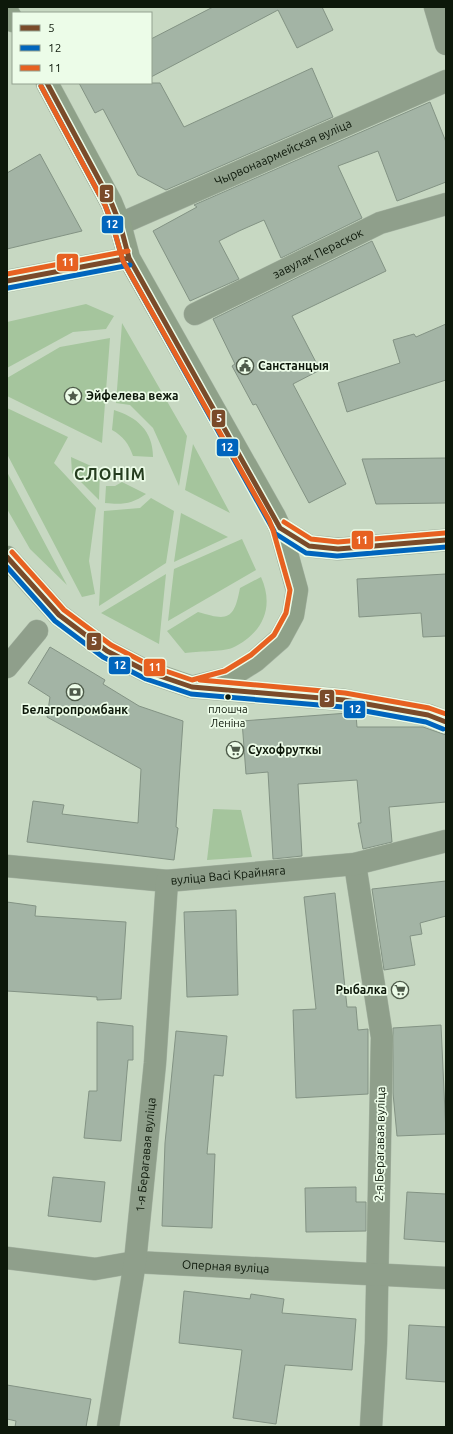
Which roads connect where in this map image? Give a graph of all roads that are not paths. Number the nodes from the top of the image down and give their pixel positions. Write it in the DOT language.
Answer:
graph roads {
  1 [pos="435,7"];
  2 [pos="446,44"];
  3 [pos="446,82"];
  4 [pos="48,84"];
  5 [pos="446,204"];
  6 [pos="120,224"];
  7 [pos="129,258"];
  8 [pos="7,281"];
  9 [pos="195,314"];
  10 [pos="280,528"];
  11 [pos="446,540"];
  12 [pos="7,557"];
  13 [pos="37,631"];
  14 [pos="7,667"];
  15 [pos="192,687"];
  16 [pos="446,722"];
  17 [pos="446,841"];
  18 [pos="355,864"];
  19 [pos="7,866"];
  20 [pos="167,881"];
  21 [pos="7,1258"];
  22 [pos="135,1262"];
  23 [pos="377,1274"];
  24 [pos="446,1278"];
  25 [pos="108,1427"];
  26 [pos="371,1427"];
  1 -- 2 [label="street"];
  3 -- 6 [label="street, Чырвонаармейская вуліца"];
  4 -- 6 [label="main road"];
  5 -- 9 [label="street, завулак Пераскок"];
  6 -- 7 [label="main road"];
  7 -- 8 [label="main road"];
  7 -- 10 [label="main road"];
  10 -- 11 [label="main road"];
  10 -- 15 [label="main road"];
  12 -- 15 [label="main road"];
  13 -- 14 [label="street"];
  15 -- 16 [label="main road"];
  17 -- 18 [label="street, вуліца Васі Крайняга"];
  18 -- 20 [label="street, вуліца Васі Крайняга"];
  18 -- 23 [label="street, 2-я Берагавая вуліца"];
  19 -- 20 [label="street, вуліца Васі Крайняга"];
  20 -- 22 [label="street, 1-я Берагавая вуліца"];
  21 -- 22 [label="street, Оперная вуліца"];
  22 -- 23 [label="street, Оперная вуліца"];
  22 -- 25 [label="street, 1-я Берагавая вуліца"];
  23 -- 24 [label="street, Оперная вуліца"];
  23 -- 26 [label="street, 2-я Берагавая вуліца"];
}
